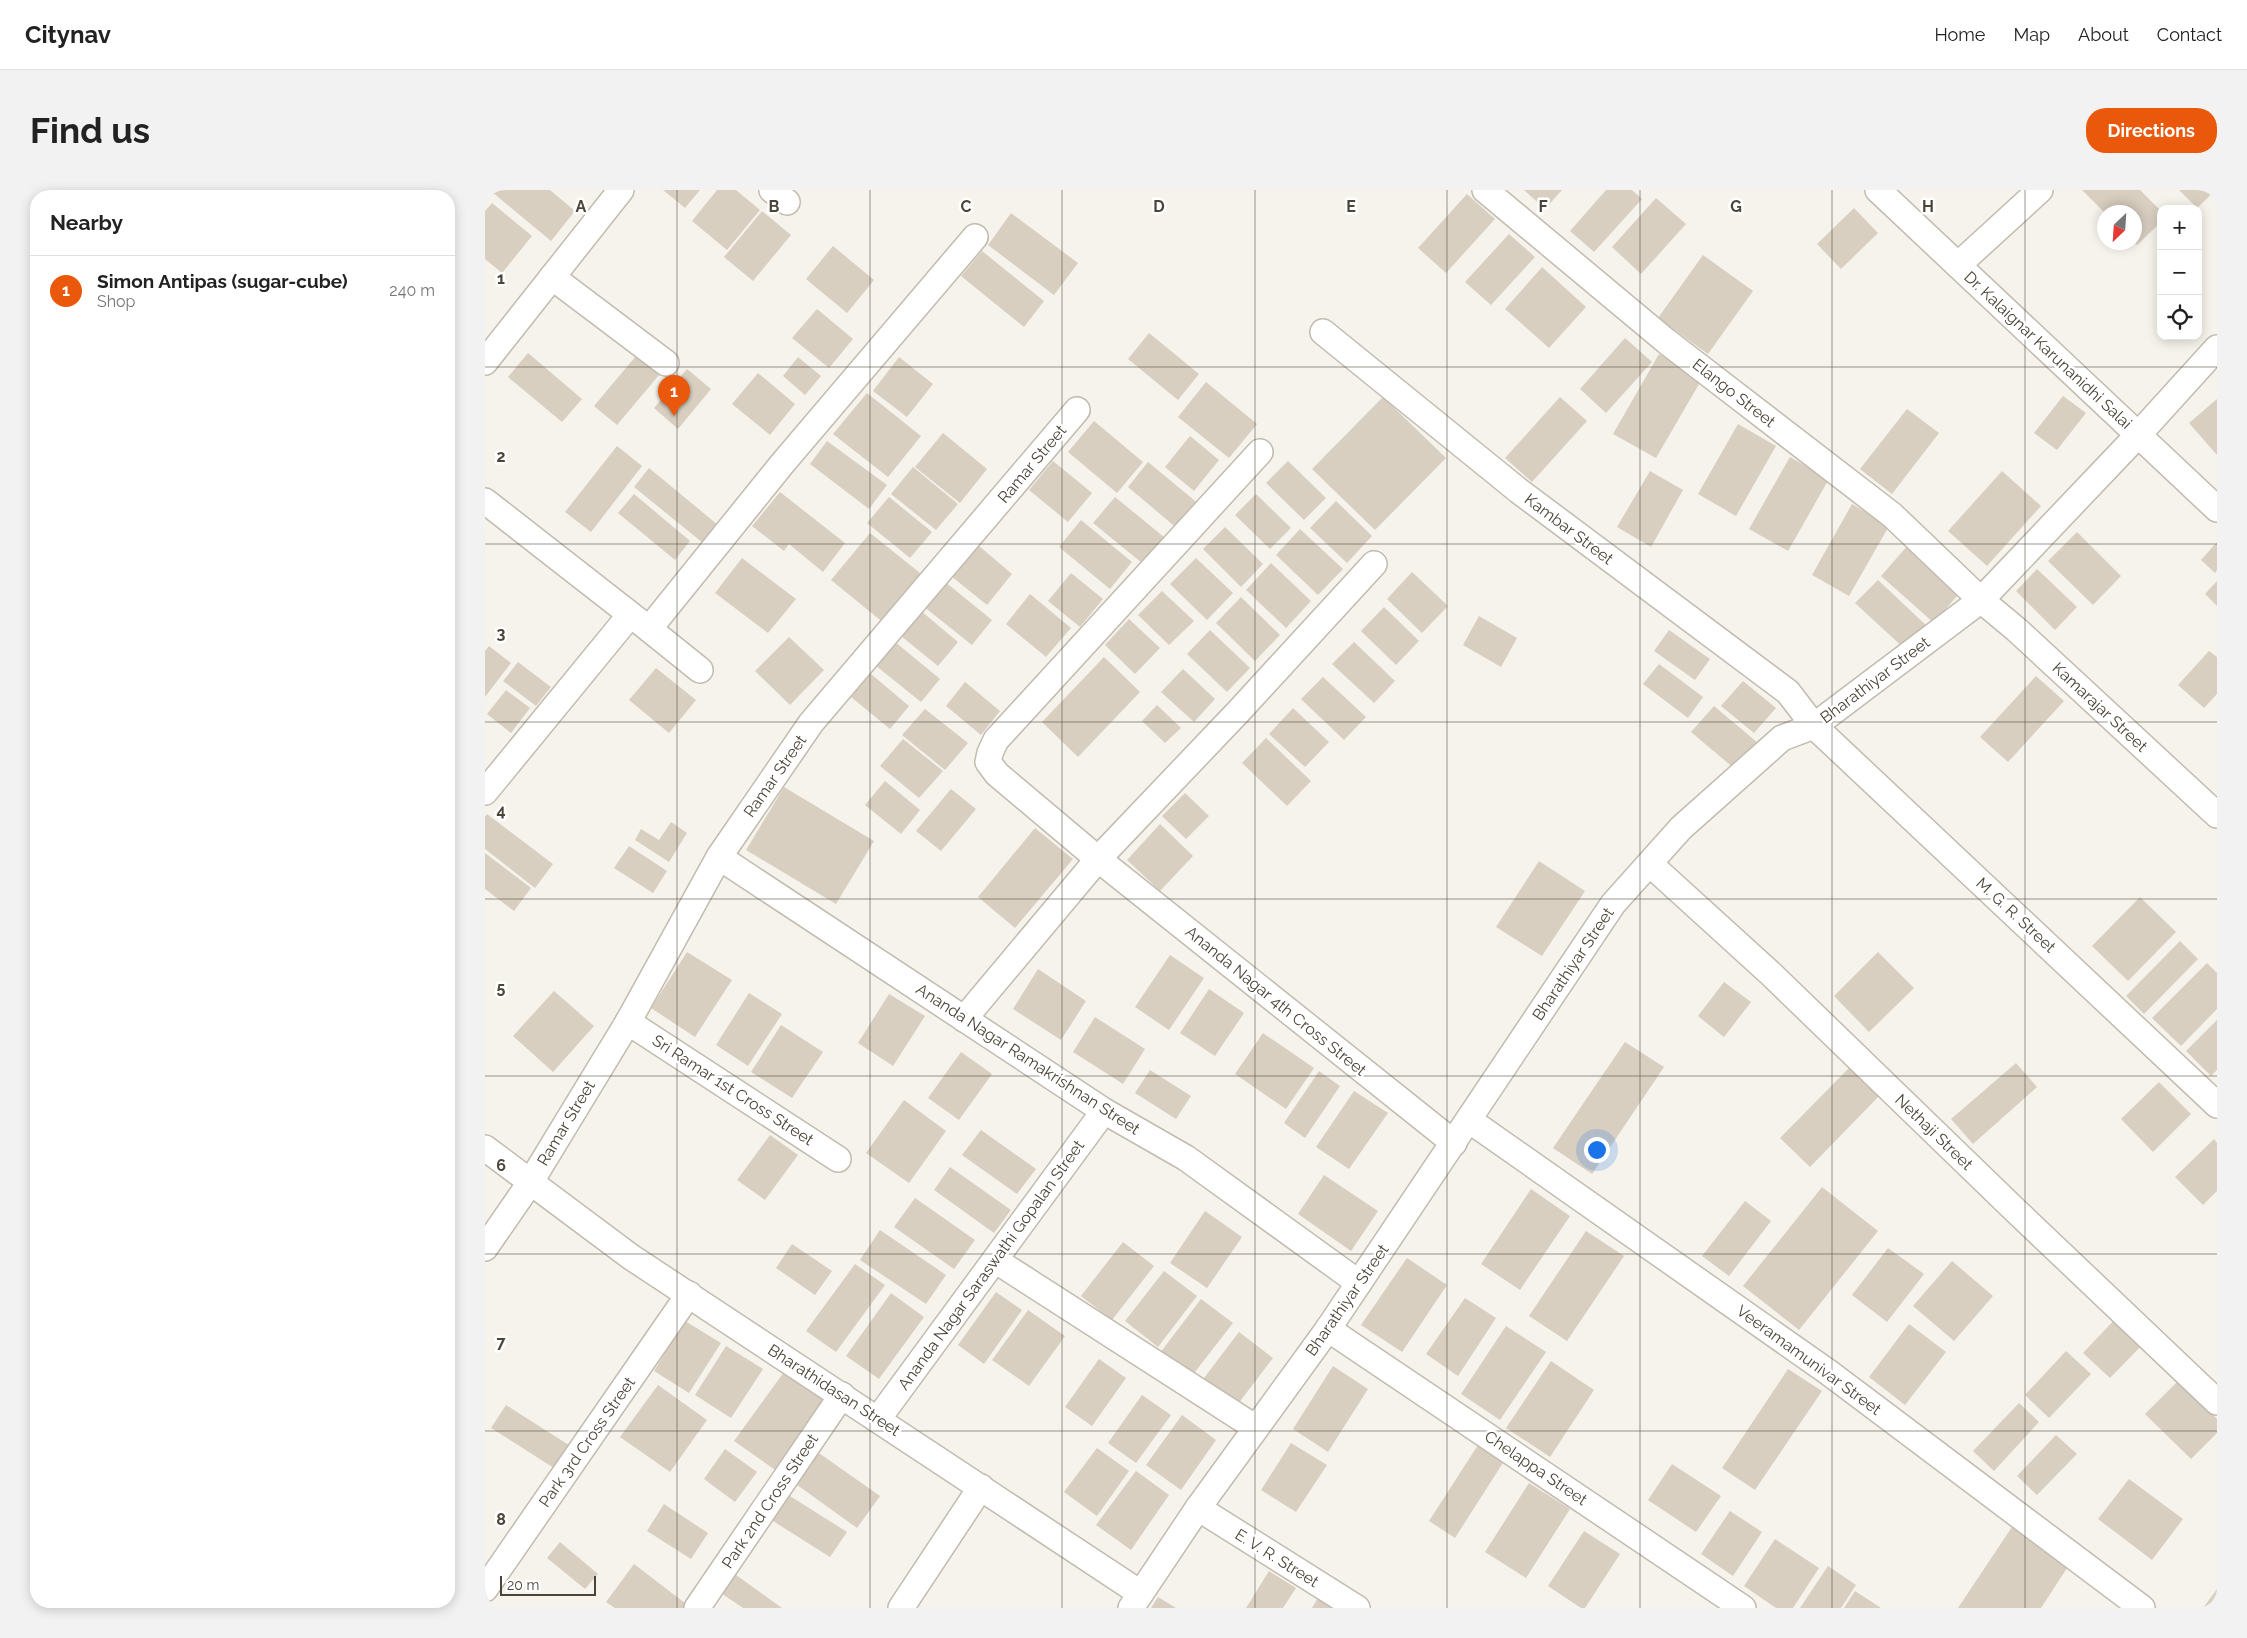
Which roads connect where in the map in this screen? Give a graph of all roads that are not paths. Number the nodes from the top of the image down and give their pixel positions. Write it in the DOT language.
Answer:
graph roads {
  1 [pos="621,190"];
  2 [pos="1485,190"];
  3 [pos="1878,190"];
  4 [pos="2040,190"];
  5 [pos="975,237"];
  6 [pos="1958,265"];
  7 [pos="552,277"];
  8 [pos="1323,332"];
  9 [pos="2217,348"];
  10 [pos="485,362"];
  11 [pos="666,363"];
  12 [pos="1077,410"];
  13 [pos="2138,435"];
  14 [pos="1259,452"];
  15 [pos="485,501"];
  16 [pos="2217,509"];
  17 [pos="1374,564"];
  18 [pos="1981,600"];
  19 [pos="639,622"];
  20 [pos="700,670"];
  21 [pos="1814,726"];
  22 [pos="490,777"];
  23 [pos="2217,815"];
  24 [pos="719,856"];
  25 [pos="1098,859"];
  26 [pos="1650,864"];
  27 [pos="964,1019"];
  28 [pos="628,1022"];
  29 [pos="2217,1105"];
  30 [pos="1103,1111"];
  31 [pos="1469,1120"];
  32 [pos="1454,1143"];
  33 [pos="485,1148"];
  34 [pos="838,1159"];
  35 [pos="530,1183"];
  36 [pos="485,1248"];
  37 [pos="995,1260"];
  38 [pos="1359,1283"];
  39 [pos="689,1294"];
  40 [pos="1328,1329"];
  41 [pos="842,1395"];
  42 [pos="2217,1402"];
  43 [pos="878,1419"];
  44 [pos="1256,1428"];
  45 [pos="981,1488"];
  46 [pos="1198,1508"];
  47 [pos="485,1589"];
  48 [pos="1136,1601"];
  49 [pos="697,1608"];
  50 [pos="901,1608"];
  51 [pos="1357,1608"];
  52 [pos="1743,1608"];
  53 [pos="2142,1608"];
  1 -- 7 [label="street"];
  2 -- 18 [label="street, Elango Street"];
  3 -- 6 [label="street, Dr. Kalaignar Karunanidhi Salai"];
  4 -- 6 [label="street"];
  5 -- 19 [label="street"];
  6 -- 13 [label="street, Dr. Kalaignar Karunanidhi Salai"];
  7 -- 10 [label="street"];
  7 -- 11 [label="street"];
  8 -- 21 [label="street, Kambar Street"];
  9 -- 13 [label="street, Bharathiyar Street"];
  12 -- 24 [label="street, Ramar Street"];
  13 -- 16 [label="street, Dr. Kalaignar Karunanidhi Salai"];
  13 -- 18 [label="street, Bharathiyar Street"];
  14 -- 25 [label="street, Ananda Nagar 4th Cross Street"];
  15 -- 19 [label="street"];
  17 -- 25 [label="street"];
  18 -- 21 [label="street, Bharathiyar Street"];
  18 -- 23 [label="street, Kamarajar Street"];
  19 -- 20 [label="street"];
  19 -- 22 [label="street"];
  21 -- 26 [label="street, Bharathiyar Street"];
  21 -- 29 [label="street, M. G. R. Street"];
  24 -- 27 [label="street, Ananda Nagar Ramakrishnan Street"];
  24 -- 28 [label="street, Ramar Street"];
  25 -- 27 [label="street"];
  25 -- 32 [label="street, Ananda Nagar 4th Cross Street"];
  26 -- 31 [label="street, Bharathiyar Street"];
  26 -- 42 [label="street, Nethaji Street"];
  27 -- 30 [label="street, Ananda Nagar Ramakrishnan Street"];
  28 -- 34 [label="street, Sri Ramar 1st Cross Street"];
  28 -- 35 [label="street, Ramar Street"];
  30 -- 37 [label="street, Ananda Nagar Saraswathi Gopalan Street"];
  30 -- 38 [label="street, Ananda Nagar Ramakrishnan Street"];
  31 -- 32 [label="street, Bharathiyar Street"];
  31 -- 53 [label="street, Veeramamunivar Street"];
  32 -- 38 [label="street, Bharathiyar Street"];
  33 -- 35 [label="street, Bharathidasan Street"];
  35 -- 36 [label="street, Ramar Street"];
  35 -- 39 [label="street, Bharathidasan Street"];
  37 -- 43 [label="street, Ananda Nagar Saraswathi Gopalan Street"];
  37 -- 44 [label="street"];
  38 -- 40 [label="street, Bharathiyar Street"];
  39 -- 41 [label="street, Bharathidasan Street"];
  39 -- 47 [label="street, Park 3rd Cross Street"];
  40 -- 44 [label="street, Bharathiyar Street"];
  40 -- 52 [label="street, Chelappa Street"];
  41 -- 43 [label="street, Bharathidasan Street"];
  41 -- 49 [label="street, Park 2nd Cross Street"];
  43 -- 45 [label="street, Bharathidasan Street"];
  44 -- 46 [label="street, Bharathiyar Street"];
  45 -- 48 [label="street, Bharathidasan Street"];
  45 -- 50 [label="street"];
  46 -- 48 [label="street, Bharathiyar Street"];
  46 -- 51 [label="street, E. V. R. Street"];
}
